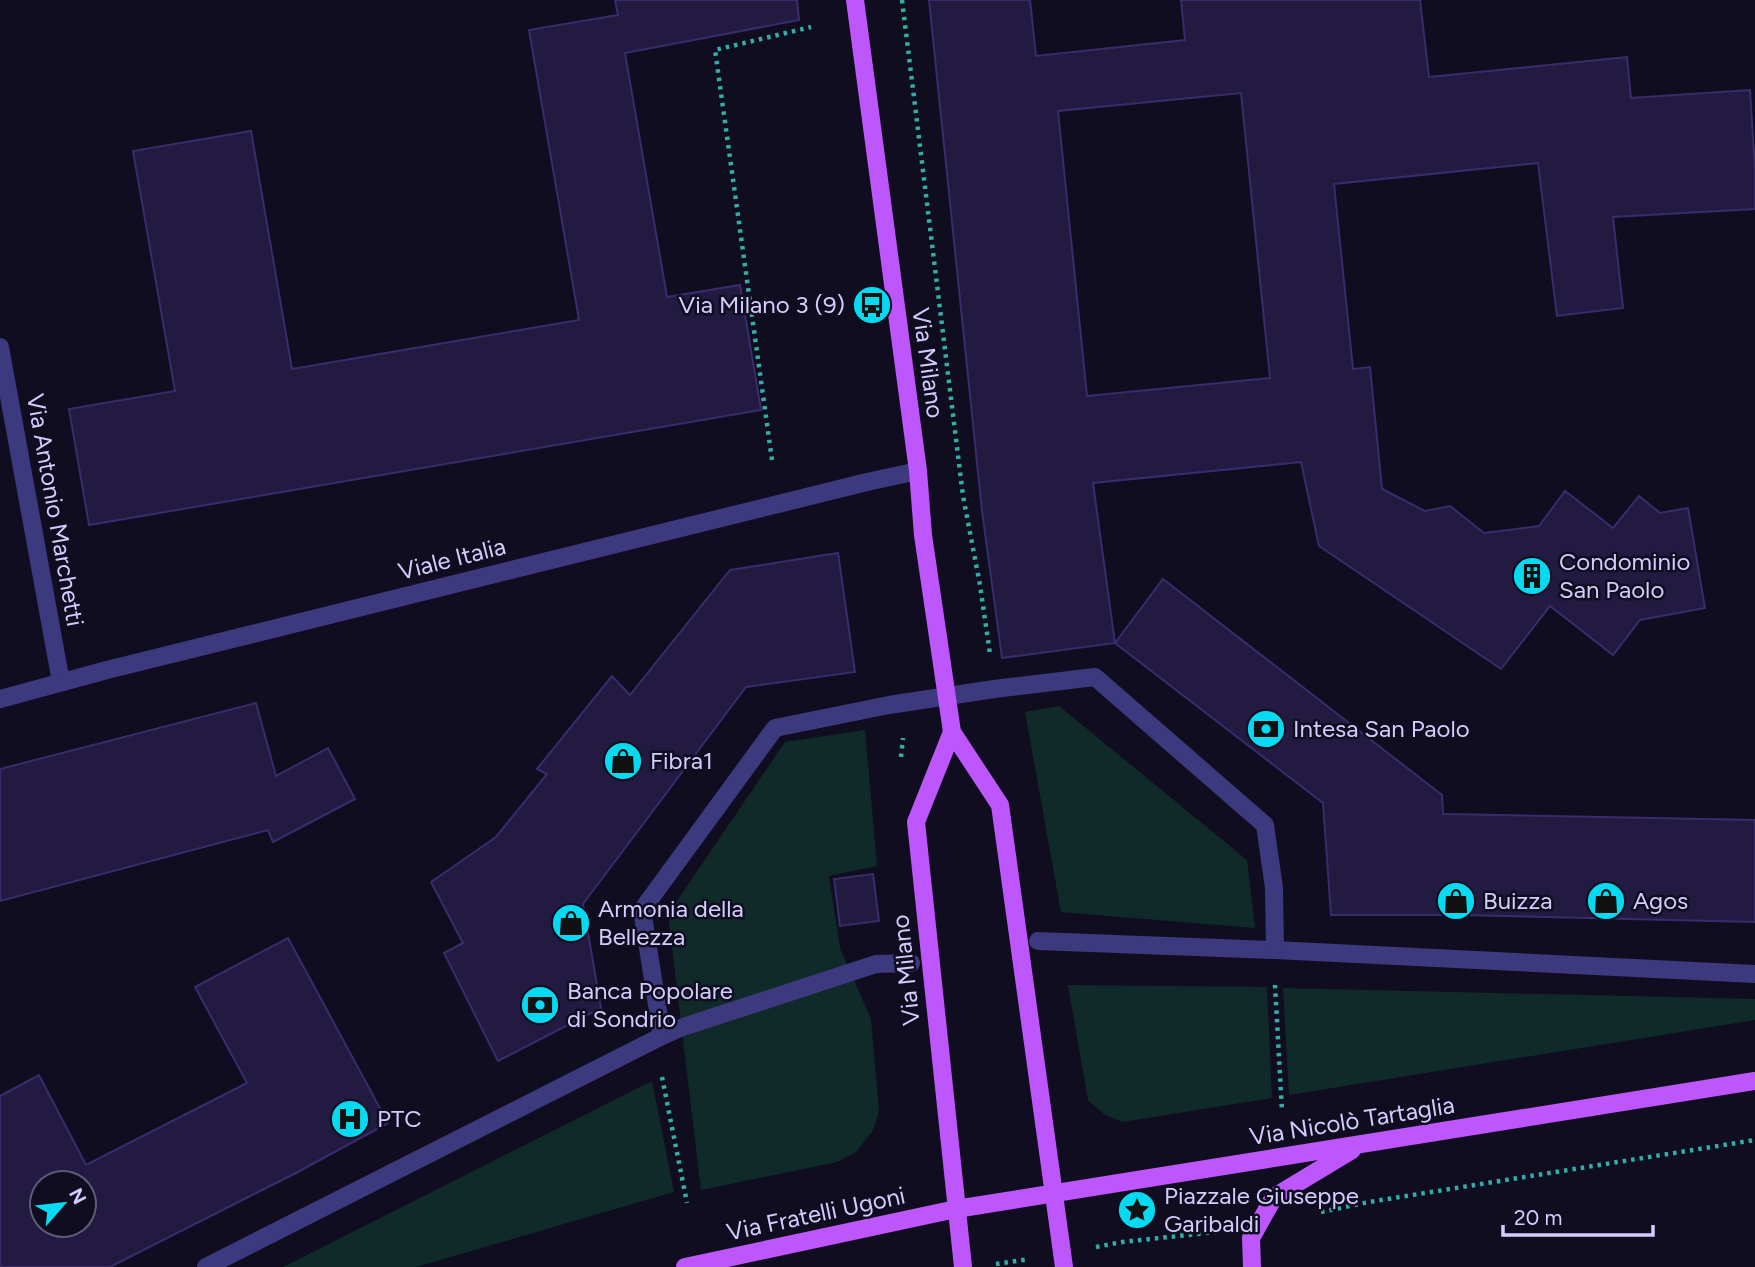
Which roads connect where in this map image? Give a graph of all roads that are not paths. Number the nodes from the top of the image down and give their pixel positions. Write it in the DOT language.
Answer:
graph roads {
  1 [pos="855,0"];
  2 [pos="0,347"];
  3 [pos="918,471"];
  4 [pos="61,682"];
  5 [pos="946,696"];
  6 [pos="0,699"];
  7 [pos="952,732"];
  8 [pos="1038,941"];
  9 [pos="1275,950"];
  10 [pos="911,963"];
  11 [pos="1755,974"];
  12 [pos="662,1036"];
  13 [pos="1755,1081"];
  14 [pos="1361,1144"];
  15 [pos="1054,1195"];
  16 [pos="956,1209"];
  17 [pos="1063,1261"];
  18 [pos="206,1267"];
  19 [pos="685,1267"];
  20 [pos="962,1267"];
  21 [pos="1252,1267"];
  1 -- 3 [label="main road, Via Milano"];
  2 -- 4 [label="street, Via Antonio Marchetti"];
  3 -- 4 [label="street, Viale Italia"];
  3 -- 5 [label="main road, Via Milano"];
  4 -- 6 [label="street, Viale Italia"];
  5 -- 7 [label="main road, Via Milano"];
  5 -- 9 [label="street"];
  5 -- 12 [label="street"];
  7 -- 15 [label="main road, Via Milano"];
  7 -- 16 [label="main road, Via Milano"];
  8 -- 9 [label="street"];
  9 -- 11 [label="street"];
  10 -- 12 [label="street, Via Milano"];
  12 -- 18 [label="street, Via Milano"];
  13 -- 14 [label="main road, Via Nicolò Tartaglia"];
  14 -- 15 [label="main road, Via Nicolò Tartaglia"];
  14 -- 21 [label="main road"];
  15 -- 16 [label="main road, Via Nicolò Tartaglia"];
  15 -- 17 [label="main road"];
  16 -- 19 [label="main road, Via Fratelli Ugoni"];
  16 -- 20 [label="main road"];
}
